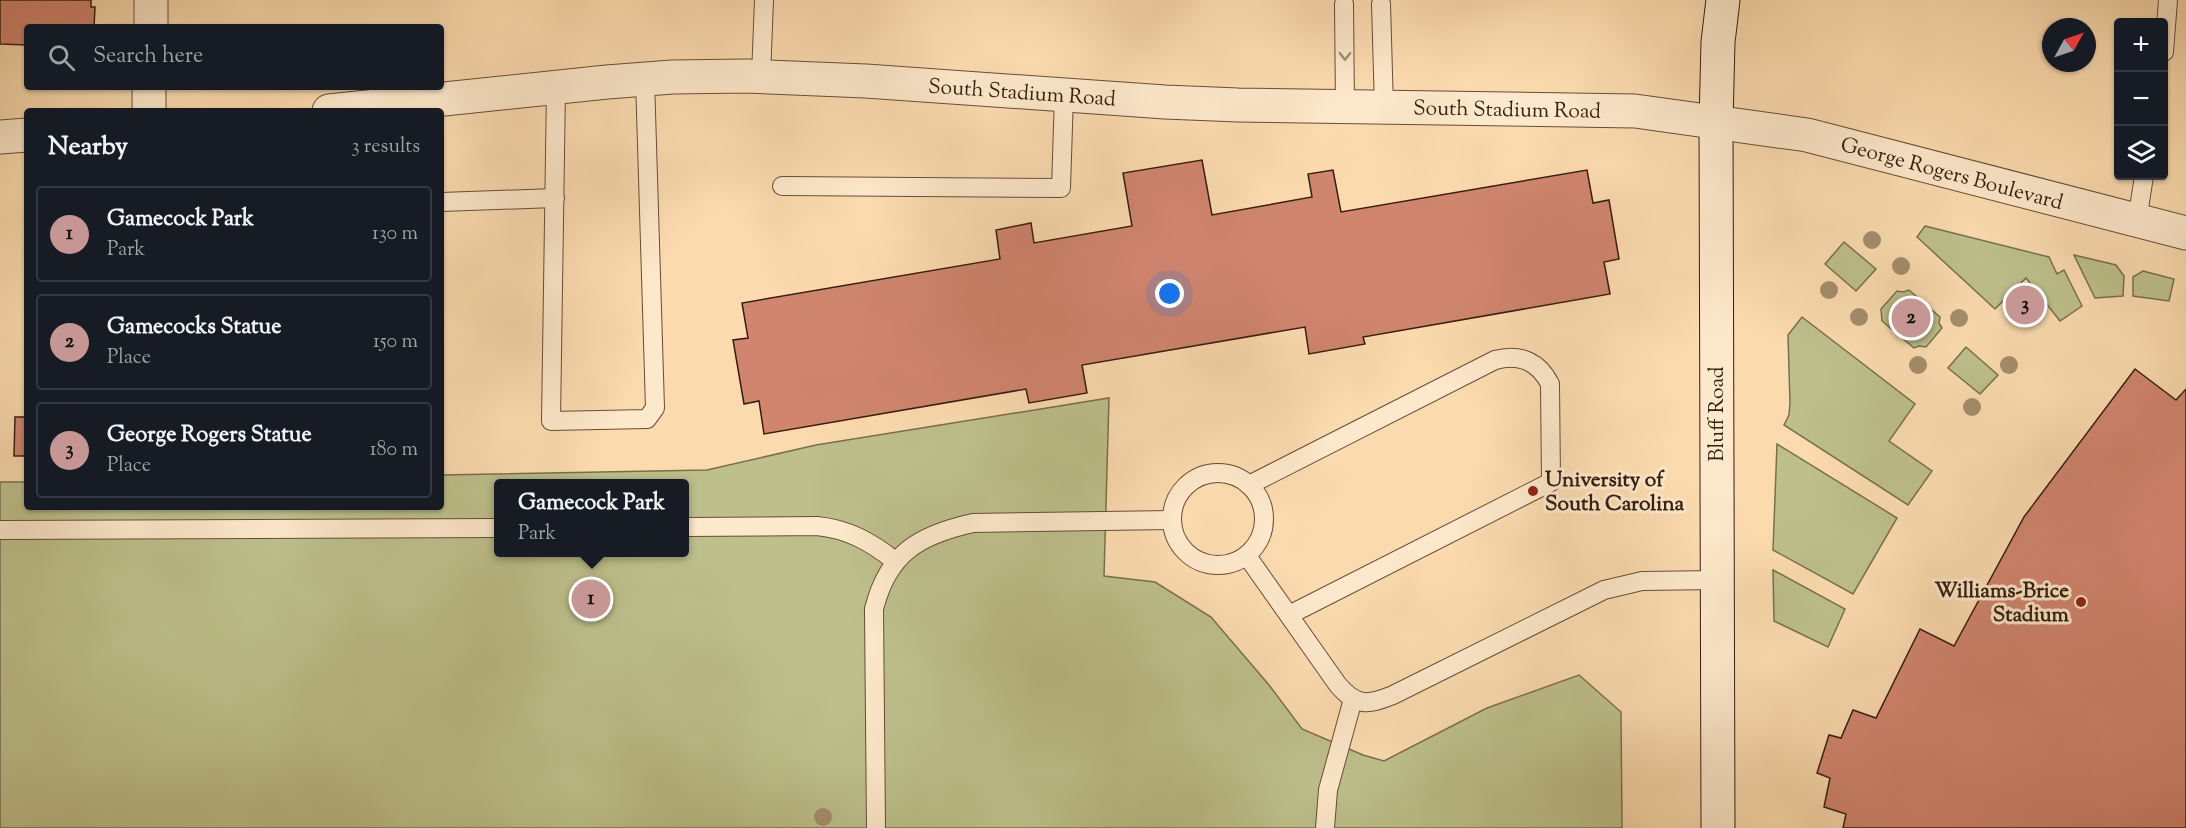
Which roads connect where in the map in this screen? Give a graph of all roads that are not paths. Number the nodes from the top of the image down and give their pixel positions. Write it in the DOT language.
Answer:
graph roads {
  1 [pos="151,0"];
  2 [pos="764,0"];
  3 [pos="1723,0"];
  4 [pos="2168,0"];
  5 [pos="1344,4"];
  6 [pos="1381,4"];
  7 [pos="2166,18"];
  8 [pos="151,24"];
  9 [pos="761,76"];
  10 [pos="645,79"];
  11 [pos="556,87"];
  12 [pos="149,90"];
  13 [pos="1064,95"];
  14 [pos="149,108"];
  15 [pos="364,108"];
  16 [pos="1345,108"];
  17 [pos="1384,108"];
  18 [pos="1716,122"];
  19 [pos="24,135"];
  20 [pos="0,137"];
  21 [pos="2144,180"];
  22 [pos="782,186"];
  23 [pos="555,198"];
  24 [pos="444,202"];
  25 [pos="2137,221"];
  26 [pos="2186,233"];
  27 [pos="1249,485"];
  28 [pos="1172,520"];
  29 [pos="689,527"];
  30 [pos="494,528"];
  31 [pos="0,530"];
  32 [pos="1247,556"];
  33 [pos="895,561"];
  34 [pos="1716,580"];
  35 [pos="1289,615"];
  36 [pos="1353,699"];
  37 [pos="876,828"];
  38 [pos="1324,828"];
  39 [pos="1718,828"];
  1 -- 8 [label="street"];
  2 -- 9 [label="lane"];
  3 -- 18 [label="street, Bluff Road"];
  4 -- 7 [label="lane"];
  5 -- 16 [label="lane, one-way"];
  6 -- 17 [label="lane"];
  9 -- 10 [label="street, South Stadium Road"];
  9 -- 13 [label="street, South Stadium Road"];
  10 -- 11 [label="street, South Stadium Road"];
  10 -- 23 [label="lane"];
  11 -- 15 [label="street, South Stadium Road"];
  11 -- 23 [label="lane"];
  12 -- 14 [label="street"];
  13 -- 16 [label="street, South Stadium Road"];
  13 -- 22 [label="lane"];
  16 -- 17 [label="street, South Stadium Road"];
  17 -- 18 [label="street, South Stadium Road"];
  18 -- 25 [label="street, George Rogers Boulevard"];
  18 -- 34 [label="street, Bluff Road"];
  19 -- 20 [label="street"];
  21 -- 25 [label="lane"];
  23 -- 24 [label="lane"];
  25 -- 26 [label="street, George Rogers Boulevard"];
  27 -- 28 [label="lane"];
  27 -- 32 [label="lane"];
  27 -- 35 [label="lane"];
  28 -- 32 [label="lane"];
  28 -- 33 [label="lane"];
  29 -- 33 [label="lane"];
  30 -- 31 [label="lane"];
  32 -- 35 [label="lane"];
  33 -- 37 [label="lane"];
  34 -- 36 [label="lane"];
  34 -- 39 [label="street, Bluff Road"];
  35 -- 36 [label="lane"];
  36 -- 38 [label="lane"];
}
